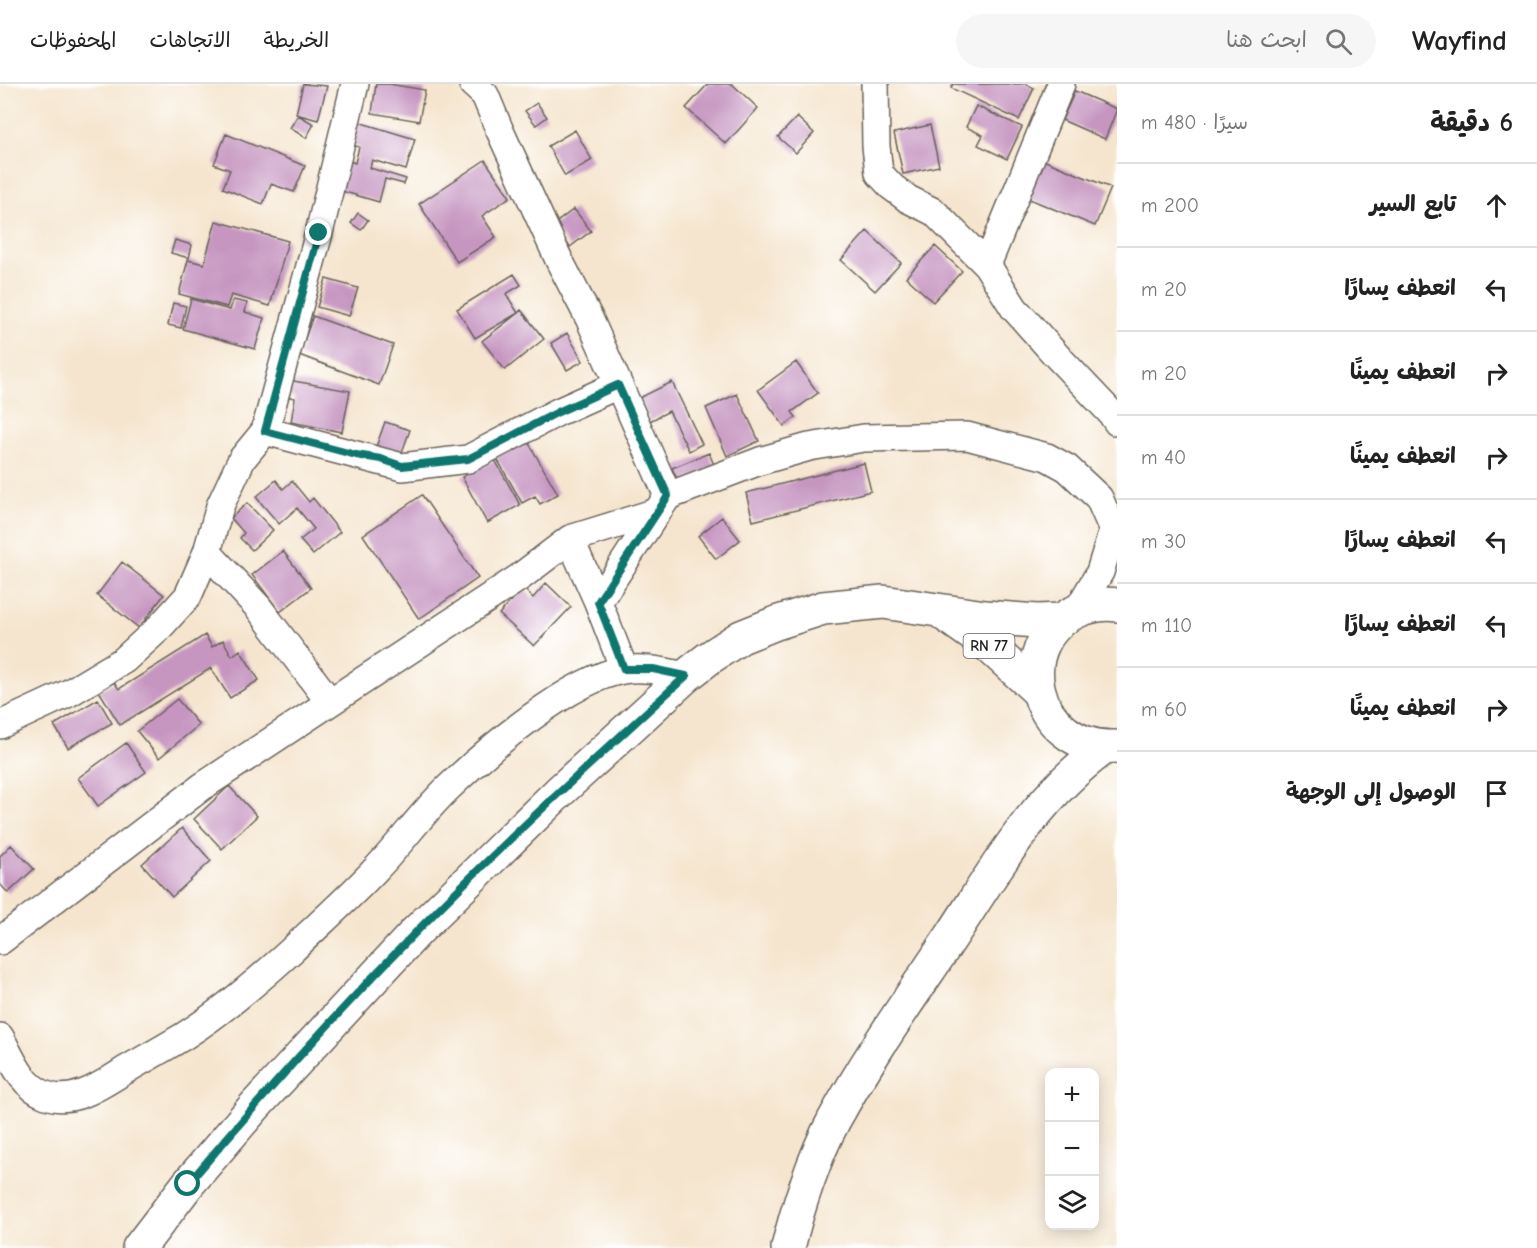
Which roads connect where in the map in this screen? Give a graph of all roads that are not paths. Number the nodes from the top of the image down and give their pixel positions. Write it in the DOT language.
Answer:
graph roads {
  1 [pos="355,84"];
  2 [pos="473,84"];
  3 [pos="875,84"];
  4 [pos="1061,84"];
  5 [pos="987,265"];
  6 [pos="618,385"];
  7 [pos="1117,422"];
  8 [pos="265,431"];
  9 [pos="662,504"];
  10 [pos="1114,530"];
  11 [pos="570,538"];
  12 [pos="207,552"];
  13 [pos="598,602"];
  14 [pos="1117,605"];
  15 [pos="934,609"];
  16 [pos="1070,616"];
  17 [pos="624,669"];
  18 [pos="686,676"];
  19 [pos="1038,691"];
  20 [pos="329,701"];
  21 [pos="0,725"];
  22 [pos="1110,747"];
  23 [pos="0,941"];
  24 [pos="0,1036"];
  25 [pos="139,1248"];
  26 [pos="788,1248"];
  1 -- 8 [label="street"];
  2 -- 6 [label="street"];
  3 -- 5 [label="street"];
  4 -- 5 [label="street"];
  5 -- 7 [label="street"];
  6 -- 8 [label="street"];
  6 -- 9 [label="street"];
  8 -- 12 [label="street"];
  9 -- 10 [label="street"];
  9 -- 11 [label="street"];
  9 -- 13 [label="street"];
  10 -- 16 [label="street"];
  11 -- 13 [label="street"];
  11 -- 20 [label="street"];
  12 -- 20 [label="street"];
  12 -- 21 [label="street"];
  13 -- 17 [label="street"];
  14 -- 16 [label="main road"];
  15 -- 16 [label="main road, RN 77"];
  15 -- 18 [label="main road, RN 77"];
  15 -- 19 [label="main road, RN 77"];
  16 -- 19 [label="main road"];
  17 -- 18 [label="street"];
  17 -- 24 [label="street"];
  18 -- 25 [label="main road, RN 77"];
  19 -- 22 [label="main road"];
  20 -- 23 [label="street"];
  22 -- 26 [label="main road"];
}
